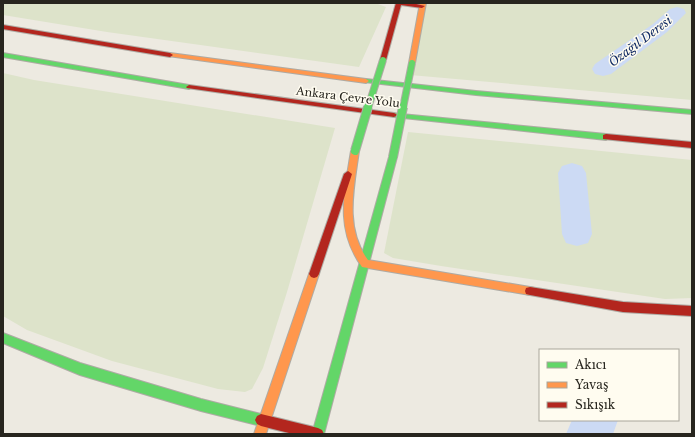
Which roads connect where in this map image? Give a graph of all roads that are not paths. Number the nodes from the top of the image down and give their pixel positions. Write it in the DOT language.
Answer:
graph roads {
  1 [pos="400,3"];
  2 [pos="422,4"];
  3 [pos="3,27"];
  4 [pos="3,55"];
  5 [pos="692,112"];
  6 [pos="692,145"];
  7 [pos="355,151"];
  8 [pos="365,264"];
  9 [pos="692,311"];
  10 [pos="3,338"];
  11 [pos="265,422"];
  12 [pos="260,434"];
  13 [pos="318,434"];
  1 -- 2 [label="main road"];
  1 -- 7 [label="main road, bridge"];
  2 -- 8 [label="main road, bridge"];
  3 -- 5 [label="main road, Ankara Çevre Yolu"];
  4 -- 6 [label="main road, Ankara Çevre Yolu"];
  7 -- 8 [label="main road"];
  7 -- 11 [label="main road"];
  8 -- 9 [label="main road"];
  8 -- 13 [label="main road"];
  10 -- 11 [label="main road"];
  11 -- 12 [label="main road"];
  11 -- 13 [label="main road"];
}
